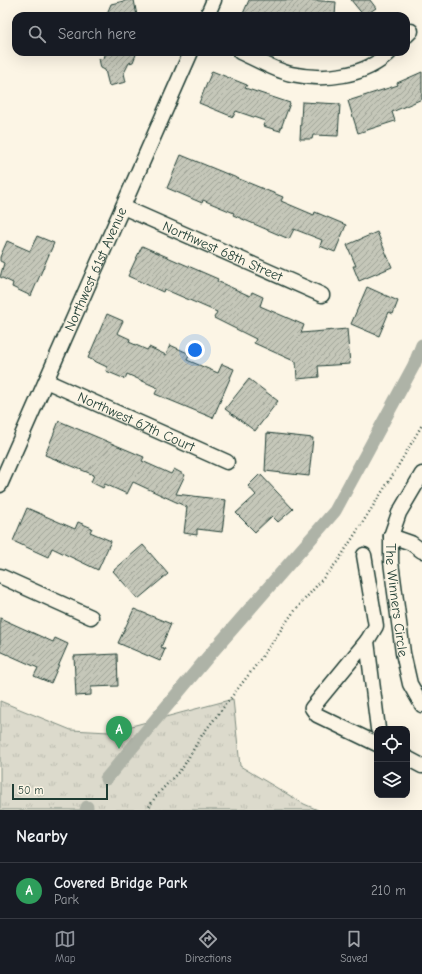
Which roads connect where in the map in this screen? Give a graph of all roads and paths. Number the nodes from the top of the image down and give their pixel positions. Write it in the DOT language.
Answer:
graph roads {
  1 [pos="214,0"];
  2 [pos="209,12"];
  3 [pos="189,56"];
  4 [pos="249,56"];
  5 [pos="384,56"];
  6 [pos="123,207"];
  7 [pos="322,295"];
  8 [pos="46,381"];
  9 [pos="422,425"];
  10 [pos="227,462"];
  11 [pos="422,474"];
  12 [pos="0,486"];
  13 [pos="391,536"];
  14 [pos="422,551"];
  15 [pos="364,555"];
  16 [pos="0,576"];
  17 [pos="91,617"];
  18 [pos="367,640"];
  19 [pos="422,705"];
  20 [pos="378,726"];
  21 [pos="374,743"];
  22 [pos="410,760"];
  23 [pos="422,766"];
  24 [pos="147,810"];
  1 -- 2 [label="street"];
  3 -- 6 [label="street, Northwest 61st Avenue"];
  4 -- 5 [label="street"];
  6 -- 7 [label="street, Northwest 68th Street"];
  6 -- 8 [label="street, Northwest 61st Avenue"];
  8 -- 10 [label="street, Northwest 67th Court"];
  8 -- 12 [label="street, Northwest 61st Avenue"];
  9 -- 24 [label="path"];
  11 -- 13 [label="street, The Winners Circle"];
  13 -- 14 [label="street"];
  13 -- 19 [label="street, The Winners Circle"];
  15 -- 18 [label="street"];
  16 -- 17 [label="street"];
  18 -- 20 [label="street"];
  18 -- 21 [label="street"];
  22 -- 23 [label="street"];
}
